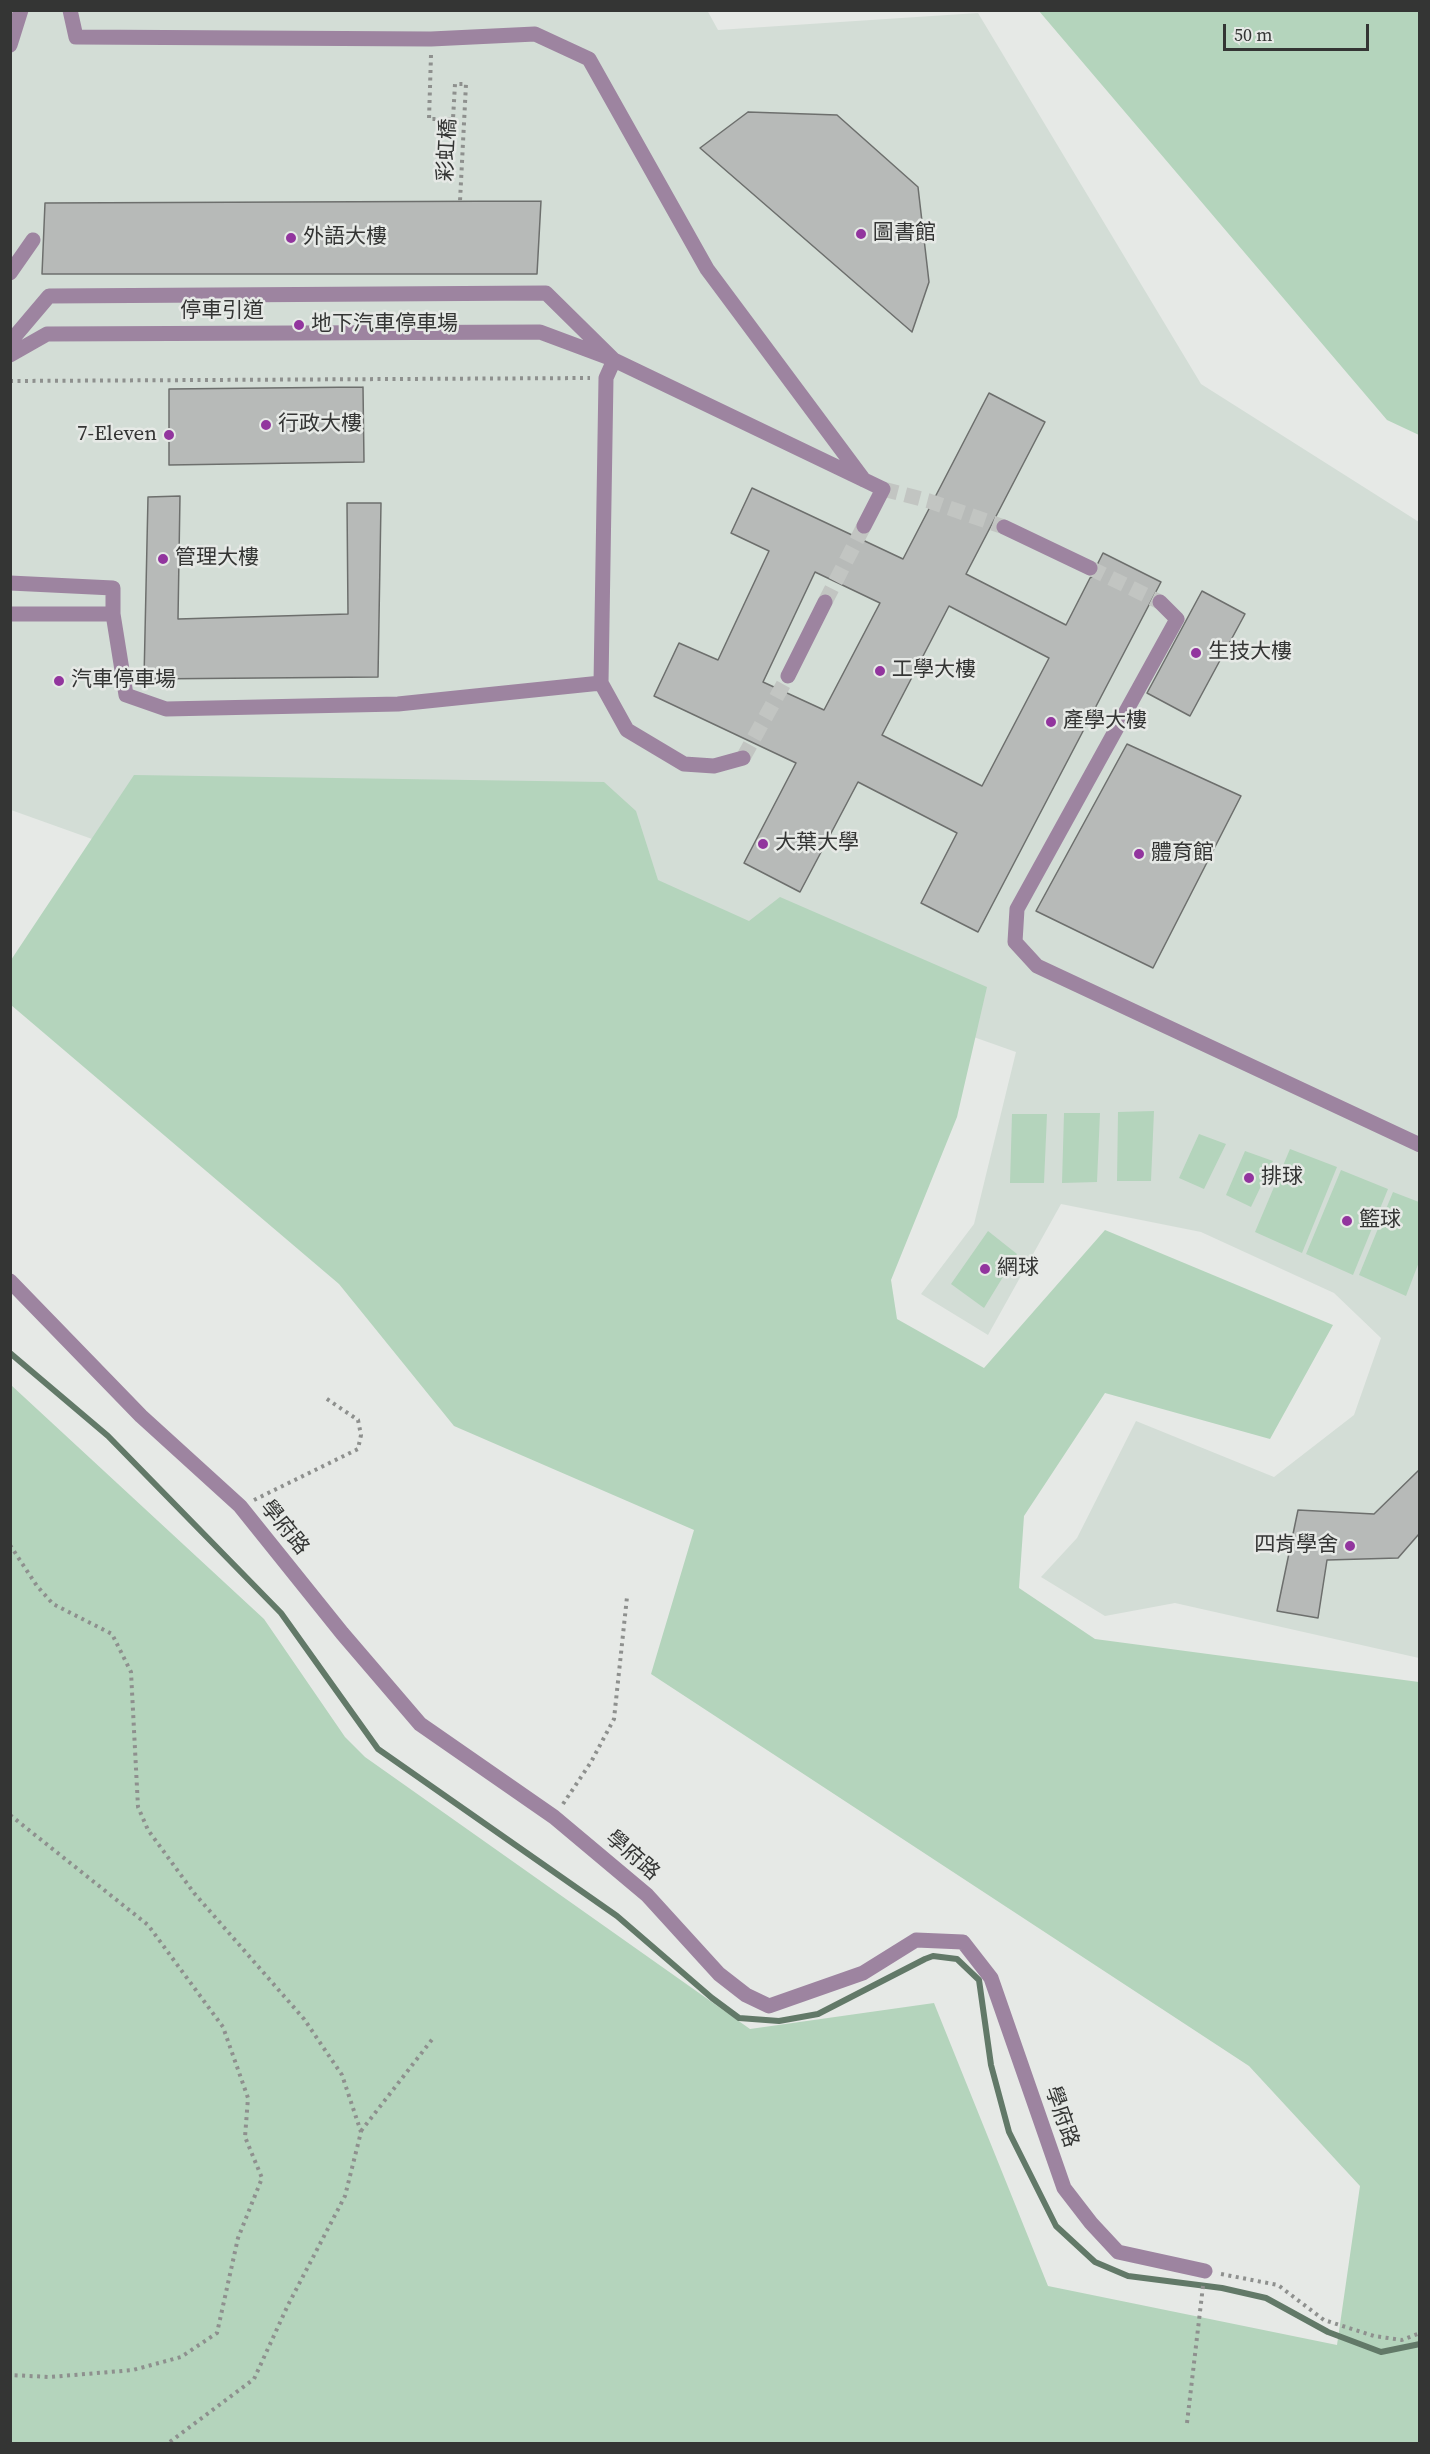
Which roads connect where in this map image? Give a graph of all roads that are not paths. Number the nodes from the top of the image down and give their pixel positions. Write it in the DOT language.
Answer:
graph roads {
  1 [pos="21,10"];
  2 [pos="70,10"];
  3 [pos="10,45"];
  4 [pos="33,240"];
  5 [pos="10,273"];
  6 [pos="10,342"];
  7 [pos="10,355"];
  8 [pos="614,360"];
  9 [pos="866,482"];
  10 [pos="864,526"];
  11 [pos="1004,527"];
  12 [pos="1090,568"];
  13 [pos="10,583"];
  14 [pos="825,602"];
  15 [pos="1160,602"];
  16 [pos="10,614"];
  17 [pos="113,614"];
  18 [pos="788,676"];
  19 [pos="601,683"];
  20 [pos="742,758"];
  21 [pos="1419,1145"];
  22 [pos="10,1281"];
  23 [pos="1205,2271"];
  1 -- 3 [label="street"];
  2 -- 9 [label="street"];
  4 -- 5 [label="street"];
  6 -- 8 [label="street"];
  7 -- 8 [label="street, 停車引道"];
  8 -- 9 [label="street"];
  8 -- 19 [label="street"];
  9 -- 10 [label="street"];
  11 -- 12 [label="street"];
  13 -- 17 [label="street"];
  14 -- 18 [label="street"];
  15 -- 21 [label="street"];
  16 -- 17 [label="street"];
  17 -- 19 [label="street"];
  19 -- 20 [label="street"];
  22 -- 23 [label="street, 學府路"];
}
